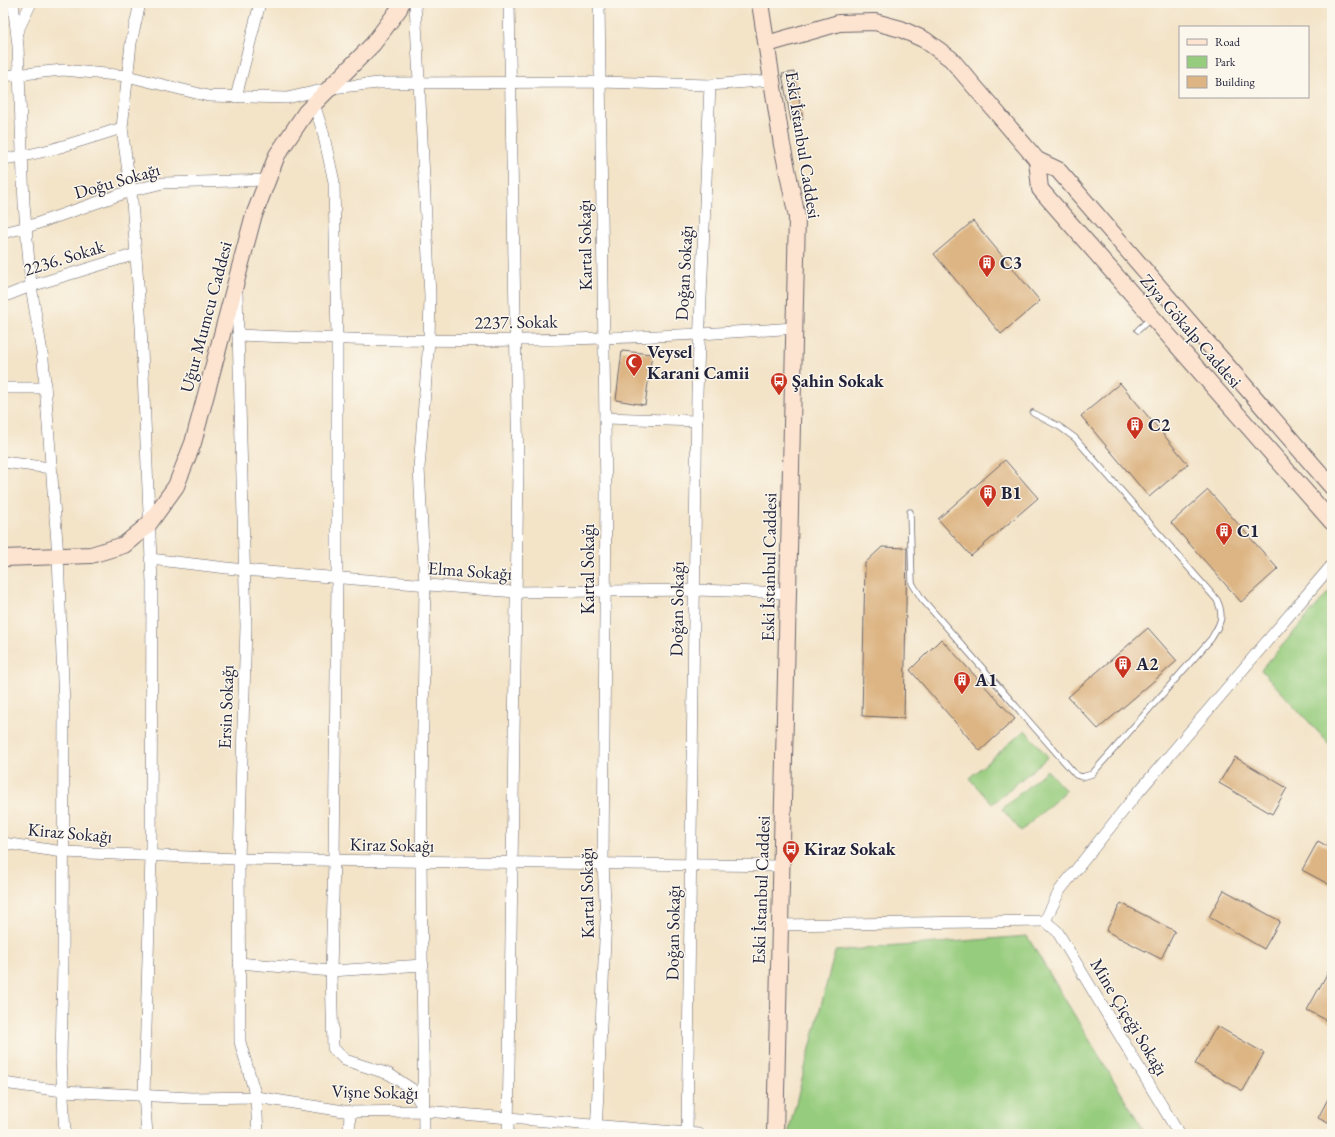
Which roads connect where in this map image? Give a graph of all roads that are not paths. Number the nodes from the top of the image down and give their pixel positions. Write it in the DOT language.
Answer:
graph roads {
  1 [pos="14,3"];
  2 [pos="31,3"];
  3 [pos="140,3"];
  4 [pos="260,3"];
  5 [pos="401,3"];
  6 [pos="415,3"];
  7 [pos="509,3"];
  8 [pos="599,3"];
  9 [pos="760,3"];
  10 [pos="17,32"];
  11 [pos="767,44"];
  12 [pos="19,74"];
  13 [pos="3,76"];
  14 [pos="127,76"];
  15 [pos="773,80"];
  16 [pos="510,82"];
  17 [pos="600,82"];
  18 [pos="420,83"];
  19 [pos="710,85"];
  20 [pos="331,88"];
  21 [pos="236,96"];
  22 [pos="314,104"];
  23 [pos="122,128"];
  24 [pos="22,157"];
  25 [pos="3,159"];
  26 [pos="1037,160"];
  27 [pos="267,180"];
  28 [pos="130,191"];
  29 [pos="27,227"];
  30 [pos="3,233"];
  31 [pos="136,254"];
  32 [pos="237,279"];
  33 [pos="31,286"];
  34 [pos="3,297"];
  35 [pos="1171,301"];
  36 [pos="1152,317"];
  37 [pos="794,328"];
  38 [pos="1138,330"];
  39 [pos="238,335"];
  40 [pos="699,335"];
  41 [pos="604,338"];
  42 [pos="337,340"];
  43 [pos="429,340"];
  44 [pos="516,340"];
  45 [pos="3,388"];
  46 [pos="45,388"];
  47 [pos="1033,413"];
  48 [pos="605,418"];
  49 [pos="697,421"];
  50 [pos="3,462"];
  51 [pos="51,468"];
  52 [pos="1332,487"];
  53 [pos="910,512"];
  54 [pos="1332,522"];
  55 [pos="148,525"];
  56 [pos="58,556"];
  57 [pos="3,558"];
  58 [pos="150,559"];
  59 [pos="1332,565"];
  60 [pos="244,570"];
  61 [pos="337,578"];
  62 [pos="425,585"];
  63 [pos="605,589"];
  64 [pos="695,590"];
  65 [pos="516,592"];
  66 [pos="789,593"];
  67 [pos="3,842"];
  68 [pos="63,852"];
  69 [pos="151,856"];
  70 [pos="239,859"];
  71 [pos="334,861"];
  72 [pos="421,862"];
  73 [pos="512,863"];
  74 [pos="603,864"];
  75 [pos="692,865"];
  76 [pos="782,866"];
  77 [pos="1045,921"];
  78 [pos="780,925"];
  79 [pos="239,963"];
  80 [pos="423,965"];
  81 [pos="331,971"];
  82 [pos="3,1083"];
  83 [pos="63,1091"];
  84 [pos="144,1095"];
  85 [pos="256,1097"];
  86 [pos="425,1111"];
  87 [pos="350,1112"];
  88 [pos="508,1117"];
  89 [pos="596,1129"];
  90 [pos="687,1133"];
  91 [pos="65,1134"];
  92 [pos="147,1134"];
  93 [pos="258,1134"];
  94 [pos="349,1134"];
  95 [pos="424,1134"];
  96 [pos="508,1134"];
  97 [pos="699,1134"];
  98 [pos="775,1134"];
  99 [pos="1179,1134"];
  1 -- 10 [label="street"];
  2 -- 10 [label="street"];
  3 -- 14 [label="street"];
  4 -- 21 [label="street"];
  5 -- 20 [label="street, Uğur Mumcu Caddesi"];
  6 -- 18 [label="street"];
  7 -- 16 [label="street"];
  8 -- 17 [label="street, Kartal Sokağı"];
  9 -- 11 [label="street, Eski İstanbul Caddesi"];
  10 -- 12 [label="street"];
  11 -- 15 [label="street, Eski İstanbul Caddesi"];
  11 -- 26 [label="street, Ziya Gökalp Caddesi"];
  12 -- 13 [label="street"];
  12 -- 14 [label="street"];
  12 -- 24 [label="street"];
  14 -- 21 [label="street"];
  14 -- 23 [label="street"];
  15 -- 19 [label="street"];
  15 -- 37 [label="street, Eski İstanbul Caddesi"];
  16 -- 17 [label="street"];
  16 -- 18 [label="street"];
  16 -- 44 [label="street"];
  17 -- 19 [label="street"];
  17 -- 41 [label="street, Kartal Sokağı"];
  18 -- 20 [label="street"];
  18 -- 43 [label="street"];
  19 -- 40 [label="street, Doğan Sokağı"];
  20 -- 21 [label="street"];
  20 -- 22 [label="street, Uğur Mumcu Caddesi"];
  22 -- 27 [label="street, Uğur Mumcu Caddesi"];
  22 -- 42 [label="street"];
  23 -- 24 [label="street"];
  23 -- 28 [label="street"];
  24 -- 25 [label="street"];
  24 -- 29 [label="street"];
  26 -- 35 [label="street, Ziya Gökalp Caddesi"];
  26 -- 36 [label="street, Ziya Gökalp Caddesi"];
  27 -- 28 [label="street, Doğu Sokağı"];
  27 -- 32 [label="street, Uğur Mumcu Caddesi"];
  28 -- 29 [label="street, Doğu Sokağı"];
  28 -- 31 [label="street"];
  29 -- 30 [label="street, Doğu Sokağı"];
  29 -- 33 [label="street"];
  31 -- 33 [label="street, 2236. Sokak"];
  31 -- 55 [label="street"];
  32 -- 39 [label="street, Ersin Sokağı"];
  32 -- 55 [label="street, Uğur Mumcu Caddesi"];
  33 -- 34 [label="street, 2236. Sokak"];
  33 -- 46 [label="street"];
  35 -- 36 [label="street"];
  35 -- 52 [label="street, Ziya Gökalp Caddesi"];
  36 -- 38 [label="lane"];
  36 -- 54 [label="street, Ziya Gökalp Caddesi"];
  37 -- 40 [label="street, 2237. Sokak"];
  37 -- 66 [label="street, Eski İstanbul Caddesi"];
  39 -- 42 [label="street, 2237. Sokak"];
  39 -- 60 [label="street, Ersin Sokağı"];
  40 -- 41 [label="street, 2237. Sokak"];
  40 -- 49 [label="street, Doğan Sokağı"];
  41 -- 44 [label="street, 2237. Sokak"];
  41 -- 48 [label="street, Kartal Sokağı"];
  42 -- 43 [label="street, 2237. Sokak"];
  42 -- 61 [label="street"];
  43 -- 44 [label="street, 2237. Sokak"];
  43 -- 62 [label="street"];
  44 -- 65 [label="street"];
  45 -- 46 [label="street"];
  46 -- 51 [label="street"];
  47 -- 53 [label="lane"];
  48 -- 49 [label="street"];
  48 -- 63 [label="street, Kartal Sokağı"];
  49 -- 64 [label="street, Doğan Sokağı"];
  50 -- 51 [label="street"];
  51 -- 56 [label="street"];
  55 -- 56 [label="street, Uğur Mumcu Caddesi"];
  55 -- 58 [label="street"];
  56 -- 57 [label="street, Uğur Mumcu Caddesi"];
  56 -- 68 [label="street"];
  58 -- 60 [label="street, Elma Sokağı"];
  58 -- 69 [label="street"];
  59 -- 77 [label="street"];
  60 -- 61 [label="street, Elma Sokağı"];
  60 -- 70 [label="street, Ersin Sokağı"];
  61 -- 62 [label="street, Elma Sokağı"];
  61 -- 71 [label="street"];
  62 -- 65 [label="street, Elma Sokağı"];
  62 -- 72 [label="street"];
  63 -- 64 [label="street, Elma Sokağı"];
  63 -- 65 [label="street, Elma Sokağı"];
  63 -- 74 [label="street, Kartal Sokağı"];
  64 -- 66 [label="street, Elma Sokağı"];
  64 -- 75 [label="street, Doğan Sokağı"];
  65 -- 73 [label="street"];
  66 -- 76 [label="street, Eski İstanbul Caddesi"];
  67 -- 68 [label="street, Kiraz Sokağı"];
  68 -- 69 [label="street, Kiraz Sokağı"];
  68 -- 83 [label="street"];
  69 -- 70 [label="street, Kiraz Sokağı"];
  69 -- 84 [label="street"];
  70 -- 71 [label="street, Kiraz Sokağı"];
  70 -- 79 [label="street, Ersin Sokağı"];
  71 -- 72 [label="street, Kiraz Sokağı"];
  71 -- 81 [label="street"];
  72 -- 73 [label="street, Kiraz Sokağı"];
  72 -- 80 [label="street"];
  73 -- 74 [label="street, Kiraz Sokağı"];
  73 -- 88 [label="street"];
  74 -- 75 [label="street, Kiraz Sokağı"];
  74 -- 89 [label="street, Kartal Sokağı"];
  75 -- 76 [label="street, Kiraz Sokağı"];
  75 -- 90 [label="street, Doğan Sokağı"];
  76 -- 78 [label="street, Eski İstanbul Caddesi"];
  77 -- 78 [label="street"];
  77 -- 99 [label="street, Mine Çiçeği Sokağı"];
  78 -- 98 [label="street, Eski İstanbul Caddesi"];
  79 -- 81 [label="street"];
  79 -- 85 [label="street, Ersin Sokağı"];
  80 -- 81 [label="street"];
  80 -- 86 [label="street"];
  81 -- 86 [label="street"];
  82 -- 83 [label="street, Vişne Sokağı"];
  83 -- 84 [label="street, Vişne Sokağı"];
  83 -- 91 [label="street"];
  84 -- 85 [label="street, Vişne Sokağı"];
  84 -- 92 [label="street"];
  85 -- 87 [label="street, Vişne Sokağı"];
  85 -- 93 [label="street, Ersin Sokağı"];
  86 -- 87 [label="street, Vişne Sokağı"];
  86 -- 88 [label="street, Vişne Sokağı"];
  86 -- 95 [label="street"];
  87 -- 94 [label="street"];
  88 -- 89 [label="street, Vişne Sokağı"];
  88 -- 96 [label="street"];
  89 -- 90 [label="street, Vişne Sokağı"];
  90 -- 97 [label="street, Vişne Sokağı"];
}
